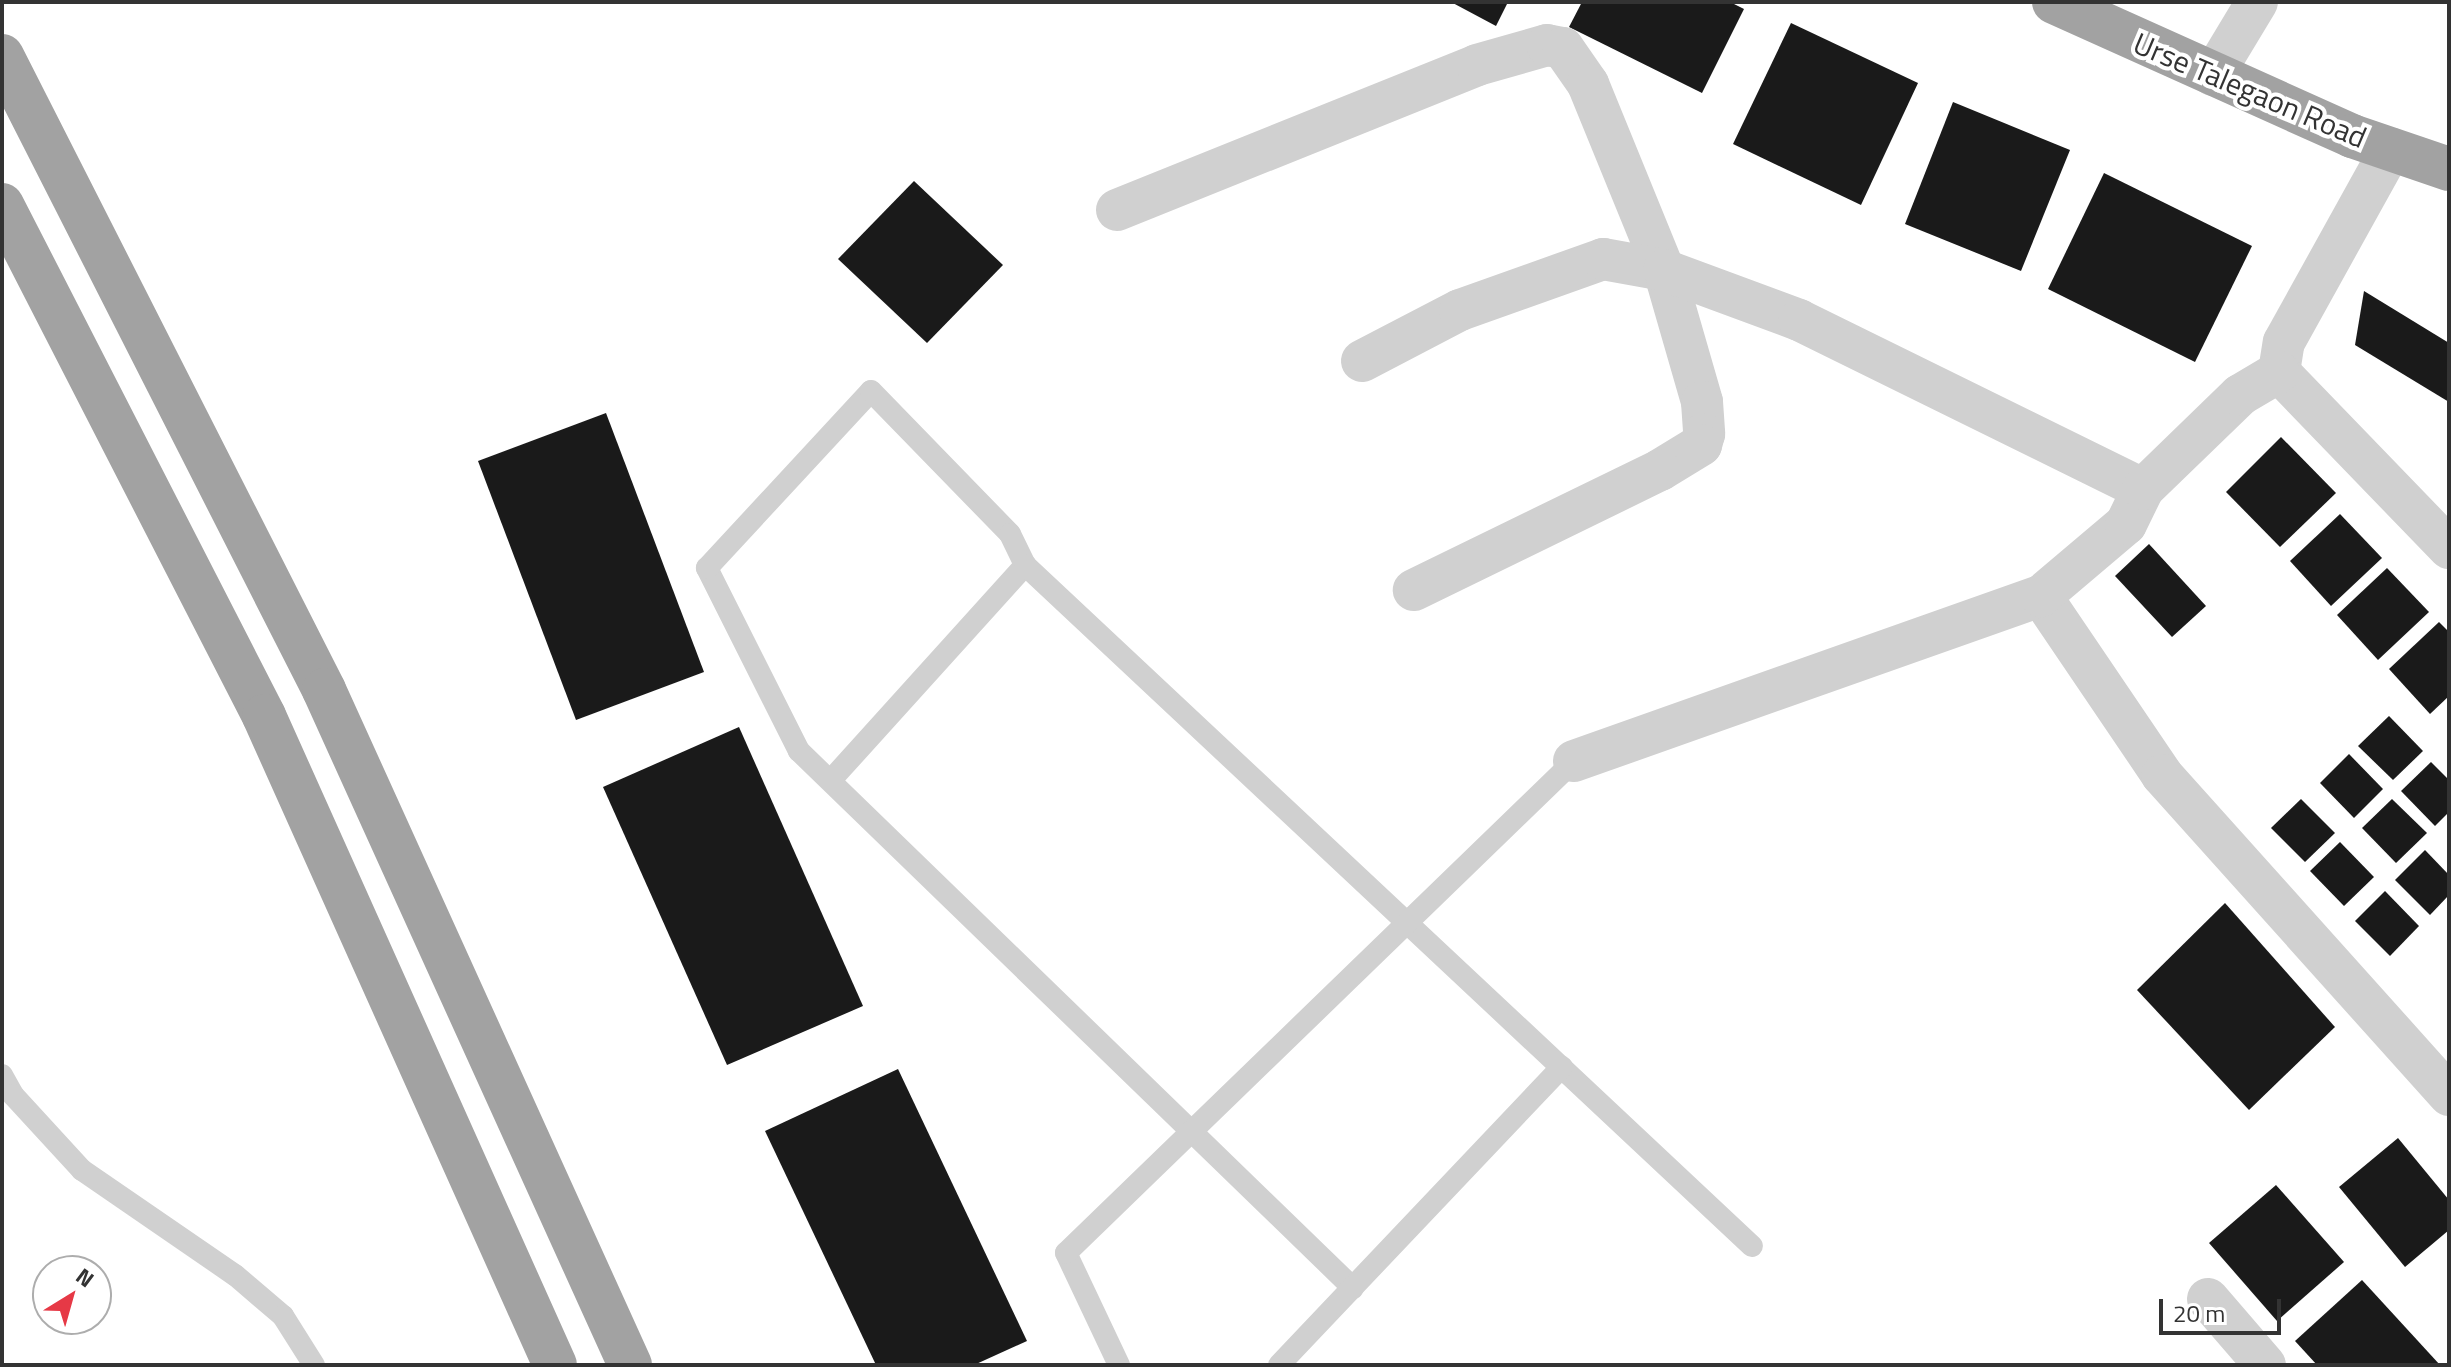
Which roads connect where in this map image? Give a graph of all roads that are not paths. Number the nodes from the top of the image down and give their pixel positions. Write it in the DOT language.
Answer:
graph roads {
  1 [pos="2054,2"];
  2 [pos="2257,2"];
  3 [pos="2,56"];
  4 [pos="2213,75"];
  5 [pos="2391,149"];
  6 [pos="2449,169"];
  7 [pos="2,205"];
  8 [pos="1117,210"];
  9 [pos="1664,270"];
  10 [pos="1362,361"];
  11 [pos="2279,372"];
  12 [pos="2143,489"];
  13 [pos="2449,548"];
  14 [pos="1025,565"];
  15 [pos="1414,590"];
  16 [pos="2041,596"];
  17 [pos="1574,761"];
  18 [pos="831,780"];
  19 [pos="1404,921"];
  20 [pos="1562,1067"];
  21 [pos="2,1075"];
  22 [pos="2449,1095"];
  23 [pos="1192,1134"];
  24 [pos="1752,1246"];
  25 [pos="1353,1288"];
  26 [pos="2208,1299"];
  27 [pos="314,1365"];
  28 [pos="555,1365"];
  29 [pos="630,1365"];
  30 [pos="1119,1365"];
  31 [pos="1279,1365"];
  32 [pos="2265,1365"];
  1 -- 4 [label="highway, Urse Talegaon Road"];
  2 -- 4 [label="street"];
  3 -- 29 [label="highway"];
  4 -- 5 [label="highway, Urse Talegaon Road"];
  5 -- 6 [label="highway, Urse Talegaon Road"];
  5 -- 11 [label="street"];
  7 -- 28 [label="highway"];
  8 -- 9 [label="street"];
  9 -- 10 [label="street"];
  9 -- 12 [label="street"];
  9 -- 15 [label="street"];
  11 -- 12 [label="street"];
  11 -- 13 [label="street"];
  12 -- 16 [label="street"];
  14 -- 18 [label="lane"];
  14 -- 18 [label="lane"];
  14 -- 19 [label="lane"];
  16 -- 17 [label="street"];
  16 -- 22 [label="street"];
  17 -- 19 [label="lane"];
  18 -- 23 [label="lane"];
  19 -- 20 [label="lane"];
  19 -- 23 [label="lane"];
  20 -- 24 [label="lane"];
  20 -- 25 [label="lane"];
  21 -- 27 [label="lane"];
  23 -- 25 [label="lane"];
  23 -- 30 [label="lane"];
  25 -- 31 [label="lane"];
  26 -- 32 [label="street"];
}
